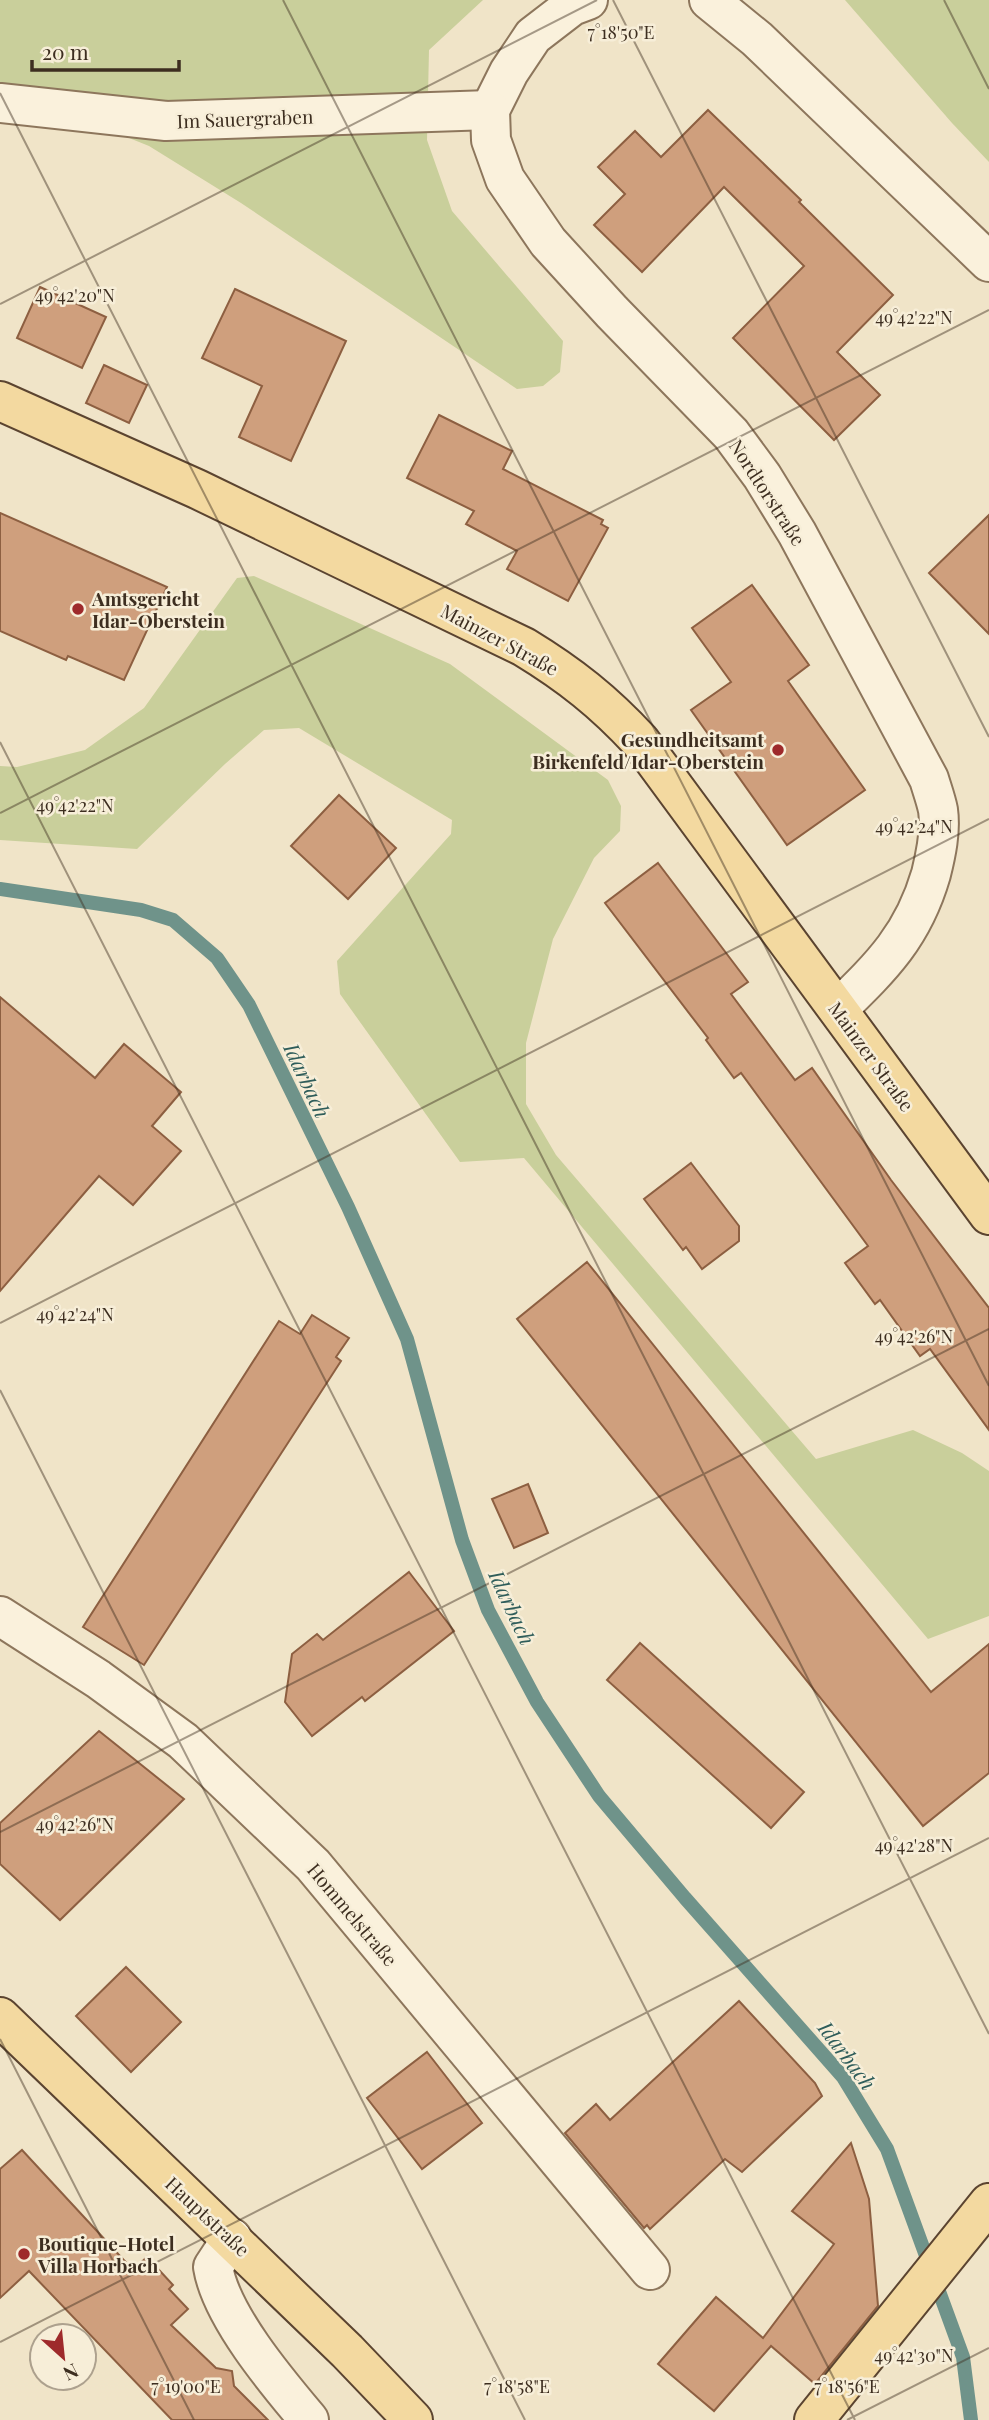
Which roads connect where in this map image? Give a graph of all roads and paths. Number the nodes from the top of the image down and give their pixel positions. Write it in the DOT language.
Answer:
graph roads {
  1 [pos="588,0"];
  2 [pos="709,0"];
  3 [pos="0,103"];
  4 [pos="490,110"];
  5 [pos="989,262"];
  6 [pos="0,401"];
  7 [pos="838,1009"];
  8 [pos="989,1215"];
  9 [pos="0,1616"];
  10 [pos="0,2017"];
  11 [pos="989,2203"];
  12 [pos="232,2238"];
  13 [pos="650,2270"];
  14 [pos="309,2420"];
  15 [pos="413,2420"];
  16 [pos="814,2420"];
  1 -- 4 [label="street"];
  2 -- 5 [label="street"];
  3 -- 4 [label="street, Im Sauergraben"];
  4 -- 7 [label="street, Nordtorstraße"];
  6 -- 7 [label="main road, Mainzer Straße"];
  7 -- 8 [label="main road, Mainzer Straße"];
  9 -- 13 [label="street, Hommelstraße"];
  10 -- 12 [label="main road, Hauptstraße"];
  11 -- 16 [label="main road"];
  12 -- 14 [label="street"];
  12 -- 15 [label="main road, Hauptstraße"];
}
